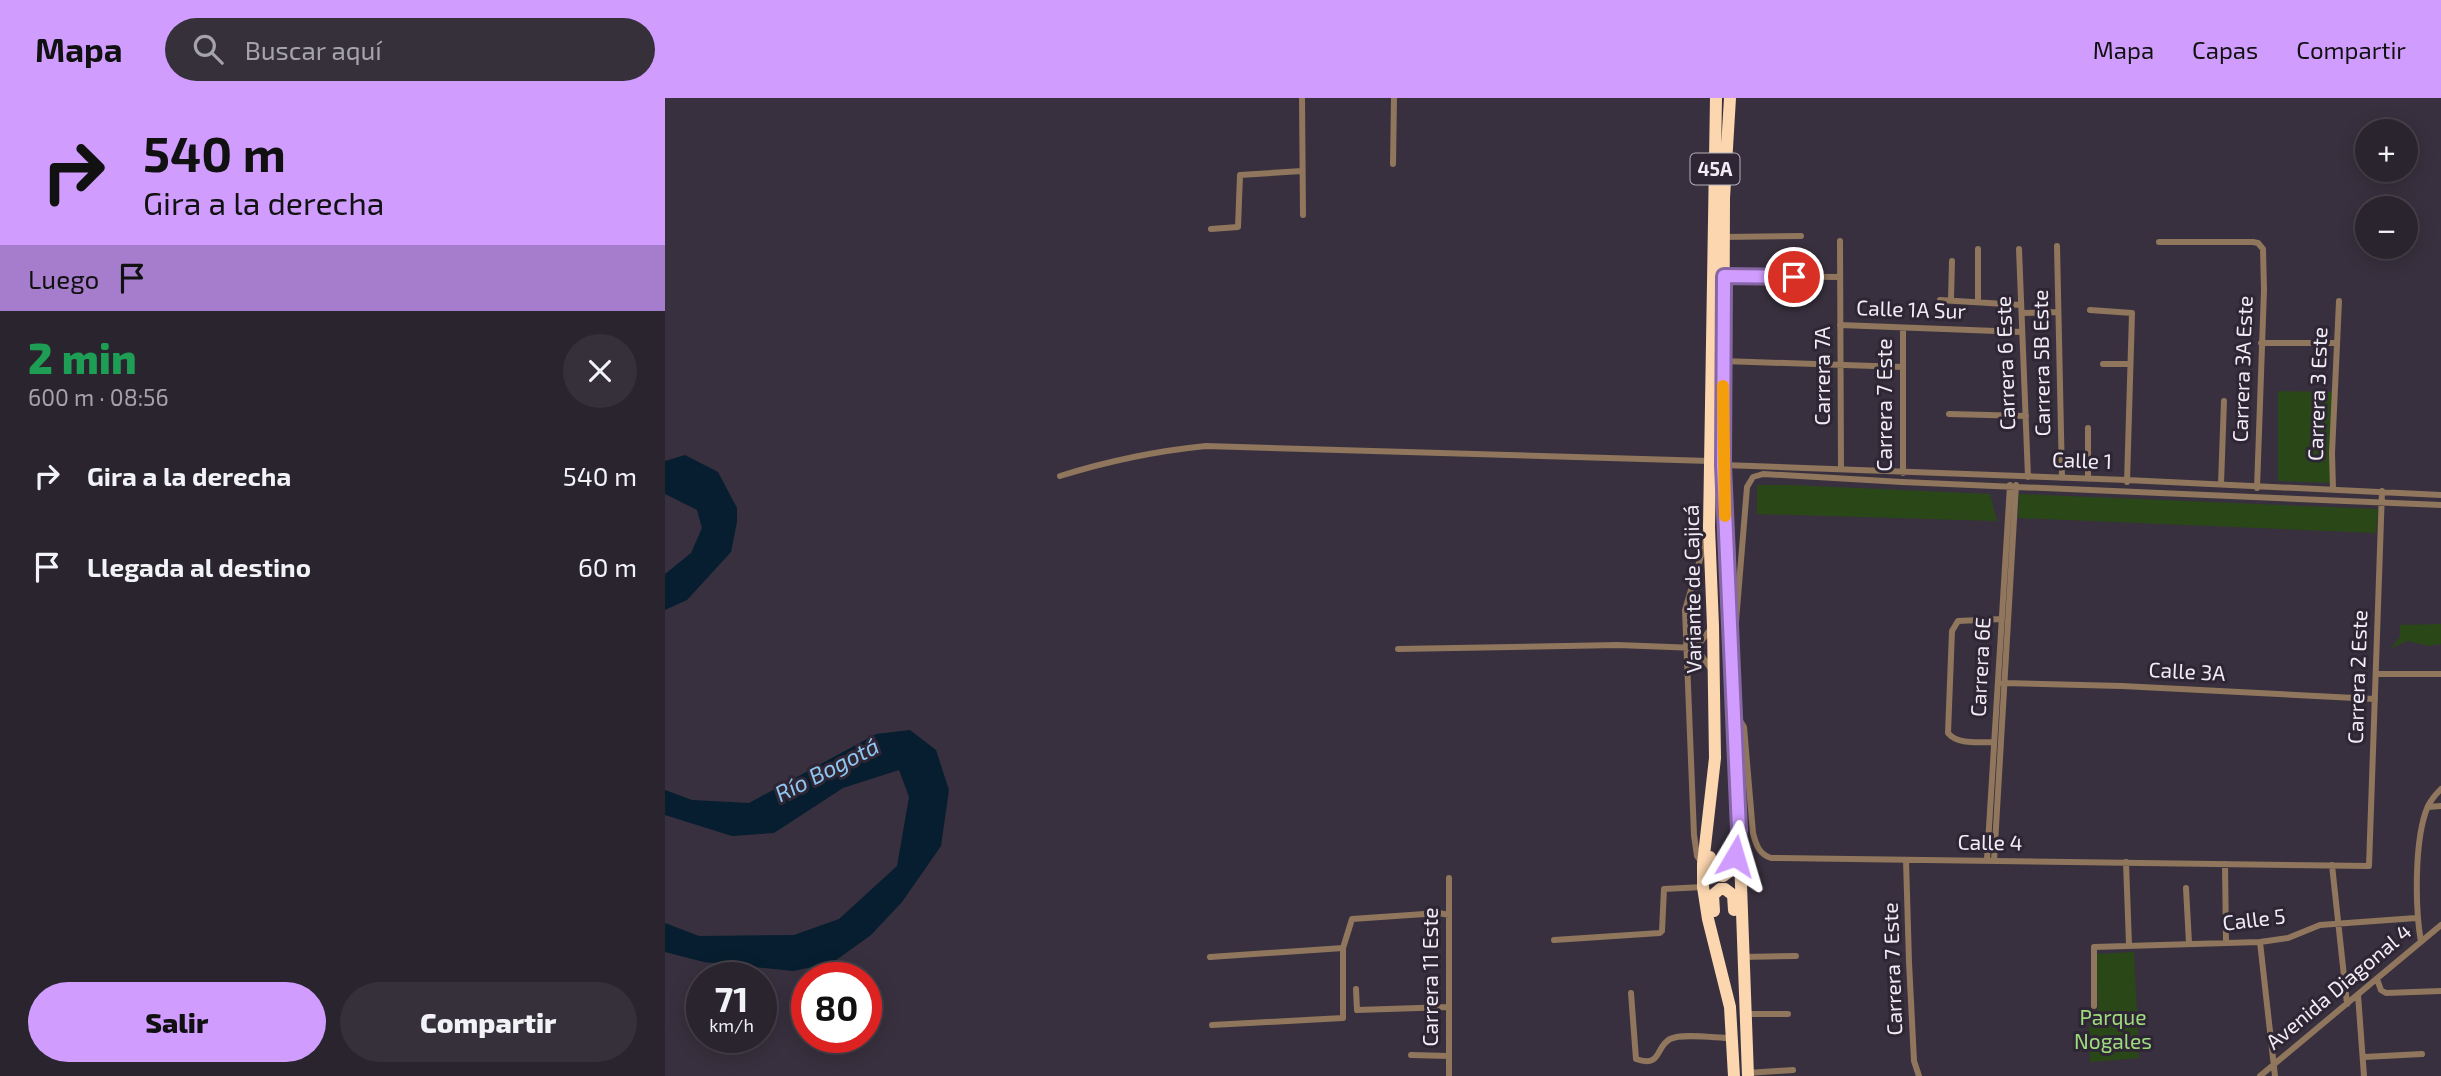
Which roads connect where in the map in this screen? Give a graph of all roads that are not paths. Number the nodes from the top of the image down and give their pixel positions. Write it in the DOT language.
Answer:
graph roads {
  1 [pos="1302,98"];
  2 [pos="1394,98"];
  3 [pos="1716,98"];
  4 [pos="1730,98"];
  5 [pos="1393,164"];
  6 [pos="1302,171"];
  7 [pos="1303,215"];
  8 [pos="1211,229"];
  9 [pos="1801,236"];
  10 [pos="1724,237"];
  11 [pos="1840,241"];
  12 [pos="2159,242"];
  13 [pos="2057,246"];
  14 [pos="1978,249"];
  15 [pos="2019,249"];
  16 [pos="1952,261"];
  17 [pos="1724,276"];
  18 [pos="1840,277"];
  19 [pos="1951,299"];
  20 [pos="1940,300"];
  21 [pos="2339,301"];
  22 [pos="1978,302"];
  23 [pos="2021,305"];
  24 [pos="2090,310"];
  25 [pos="2058,312"];
  26 [pos="2021,313"];
  27 [pos="1840,325"];
  28 [pos="1903,328"];
  29 [pos="2022,332"];
  30 [pos="2336,343"];
  31 [pos="2261,344"];
  32 [pos="1723,360"];
  33 [pos="2102,364"];
  34 [pos="2130,364"];
  35 [pos="1841,365"];
  36 [pos="1903,367"];
  37 [pos="2224,401"];
  38 [pos="1949,414"];
  39 [pos="2026,416"];
  40 [pos="2088,428"];
  41 [pos="1716,463"];
  42 [pos="1841,469"];
  43 [pos="1903,472"];
  44 [pos="1060,476"];
  45 [pos="2013,476"];
  46 [pos="2028,477"];
  47 [pos="2062,478"];
  48 [pos="2088,479"];
  49 [pos="2127,480"];
  50 [pos="1902,482"];
  51 [pos="2221,484"];
  52 [pos="2257,486"];
  53 [pos="2013,487"];
  54 [pos="2333,489"];
  55 [pos="2126,491"];
  56 [pos="2382,491"];
  57 [pos="2441,495"];
  58 [pos="2256,497"];
  59 [pos="2381,502"];
  60 [pos="2441,505"];
  61 [pos="1709,527"];
  62 [pos="2002,619"];
  63 [pos="1713,626"];
  64 [pos="1732,646"];
  65 [pos="1686,648"];
  66 [pos="1696,648"];
  67 [pos="1398,649"];
  68 [pos="1714,672"];
  69 [pos="2376,674"];
  70 [pos="2441,674"];
  71 [pos="2001,683"];
  72 [pos="2375,699"];
  73 [pos="1733,708"];
  74 [pos="1994,742"];
  75 [pos="2441,789"];
  76 [pos="2441,806"];
  77 [pos="2428,807"];
  78 [pos="1708,829"];
  79 [pos="1739,830"];
  80 [pos="1906,860"];
  81 [pos="1991,861"];
  82 [pos="2126,862"];
  83 [pos="1703,864"];
  84 [pos="2225,864"];
  85 [pos="2332,865"];
  86 [pos="2369,866"];
  87 [pos="1449,878"];
  88 [pos="1703,887"];
  89 [pos="2186,888"];
  90 [pos="1449,915"];
  91 [pos="2416,918"];
  92 [pos="2337,922"];
  93 [pos="2441,925"];
  94 [pos="1554,940"];
  95 [pos="2226,942"];
  96 [pos="2260,942"];
  97 [pos="2421,942"];
  98 [pos="1742,943"];
  99 [pos="2189,943"];
  100 [pos="2129,945"];
  101 [pos="1343,948"];
  102 [pos="1715,949"];
  103 [pos="1210,957"];
  104 [pos="1742,957"];
  105 [pos="1796,957"];
  106 [pos="2377,979"];
  107 [pos="1356,989"];
  108 [pos="2441,991"];
  109 [pos="1631,993"];
  110 [pos="2358,995"];
  111 [pos="2347,1004"];
  112 [pos="2094,1006"];
  113 [pos="1449,1007"];
  114 [pos="1744,1014"];
  115 [pos="1788,1014"];
  116 [pos="1212,1025"];
  117 [pos="1733,1038"];
  118 [pos="2422,1054"];
  119 [pos="1411,1055"];
  120 [pos="1449,1056"];
  121 [pos="2364,1057"];
  122 [pos="2274,1065"];
  123 [pos="1793,1070"];
  124 [pos="1743,1075"];
  125 [pos="1449,1076"];
  126 [pos="1919,1076"];
  127 [pos="2260,1076"];
  128 [pos="2275,1076"];
  129 [pos="2364,1076"];
  1 -- 6 [label="street"];
  2 -- 5 [label="street"];
  3 -- 41 [label="highway, Variante de Cajicá / 45A"];
  4 -- 10 [label="highway, Variante de Cajicá / 45A"];
  6 -- 7 [label="street"];
  6 -- 8 [label="street"];
  9 -- 10 [label="street"];
  10 -- 17 [label="highway, Variante de Cajicá / 45A"];
  11 -- 18 [label="street, Carrera 7A"];
  12 -- 31 [label="street, Carrera 3A Este"];
  13 -- 25 [label="street, Carrera 5B Este"];
  14 -- 22 [label="street"];
  15 -- 23 [label="street, Carrera 6 Este"];
  16 -- 19 [label="street"];
  17 -- 18 [label="street"];
  17 -- 32 [label="highway, Variante de Cajicá / 45A"];
  18 -- 27 [label="street, Carrera 7A"];
  19 -- 20 [label="street"];
  19 -- 22 [label="street"];
  21 -- 30 [label="street, Carrera 3 Este"];
  22 -- 23 [label="street"];
  23 -- 26 [label="street, Carrera 6 Este"];
  24 -- 34 [label="street"];
  25 -- 26 [label="street"];
  25 -- 47 [label="street, Carrera 5B Este"];
  26 -- 29 [label="street, Carrera 6 Este"];
  27 -- 28 [label="street, Calle 1A Sur"];
  27 -- 35 [label="street, Carrera 7A"];
  28 -- 29 [label="street, Calle 1A Sur"];
  28 -- 36 [label="street, Carrera 7 Este"];
  29 -- 39 [label="street, Carrera 6 Este"];
  30 -- 31 [label="street"];
  30 -- 54 [label="street, Carrera 3 Este"];
  31 -- 52 [label="street, Carrera 3A Este"];
  32 -- 35 [label="street"];
  32 -- 41 [label="highway, Variante de Cajicá / 45A"];
  33 -- 34 [label="street"];
  34 -- 49 [label="street"];
  35 -- 36 [label="street"];
  35 -- 42 [label="street, Carrera 7A"];
  36 -- 43 [label="street, Carrera 7 Este"];
  37 -- 51 [label="street"];
  38 -- 39 [label="street"];
  39 -- 46 [label="street, Carrera 6 Este"];
  40 -- 48 [label="street"];
  41 -- 42 [label="street, Calle 1"];
  41 -- 44 [label="street, Calle 1"];
  41 -- 61 [label="highway, Variante de Cajicá / 45A"];
  41 -- 64 [label="highway, Variante de Cajicá / 45A"];
  42 -- 43 [label="street, Calle 1"];
  43 -- 45 [label="street, Calle 1"];
  43 -- 50 [label="street, Carrera 7 Este"];
  45 -- 46 [label="street, Calle 1"];
  45 -- 53 [label="street, Carrera 6E"];
  46 -- 47 [label="street, Calle 1"];
  47 -- 48 [label="street, Calle 1"];
  48 -- 49 [label="street, Calle 1"];
  49 -- 51 [label="street, Calle 1"];
  49 -- 55 [label="street"];
  50 -- 53 [label="street, Calle 1"];
  50 -- 64 [label="street, Calle 1"];
  51 -- 52 [label="street, Calle 1"];
  52 -- 54 [label="street, Calle 1"];
  52 -- 58 [label="street, Carrera 3A Este"];
  53 -- 55 [label="street, Calle 1"];
  53 -- 62 [label="street, Carrera 6E"];
  53 -- 71 [label="street, Carrera 6E"];
  54 -- 56 [label="street, Calle 1"];
  55 -- 58 [label="street, Calle 1"];
  56 -- 57 [label="street, Calle 1"];
  56 -- 59 [label="street, Carrera 2 Este"];
  58 -- 59 [label="street, Calle 1"];
  59 -- 60 [label="street, Calle 1"];
  59 -- 69 [label="street, Carrera 2 Este"];
  61 -- 63 [label="highway, Variante de Cajicá / 45A"];
  61 -- 65 [label="street"];
  62 -- 71 [label="street, Carrera 6E"];
  62 -- 74 [label="street"];
  63 -- 66 [label="street"];
  63 -- 68 [label="highway, Variante de Cajicá / 45A"];
  64 -- 73 [label="highway, Variante de Cajicá / 45A"];
  65 -- 66 [label="street"];
  65 -- 67 [label="street"];
  65 -- 83 [label="street"];
  66 -- 68 [label="street"];
  68 -- 78 [label="highway, Variante de Cajicá / 45A"];
  69 -- 70 [label="street"];
  69 -- 72 [label="street, Carrera 2 Este"];
  71 -- 72 [label="street, Calle 3A"];
  71 -- 74 [label="street, Carrera 6E"];
  71 -- 81 [label="street, Carrera 6E"];
  72 -- 86 [label="street, Carrera 2 Este"];
  73 -- 79 [label="highway, Variante de Cajicá / 45A"];
  73 -- 80 [label="street, Calle 4"];
  74 -- 81 [label="street, Carrera 6E"];
  75 -- 77 [label="street"];
  76 -- 77 [label="street"];
  77 -- 91 [label="street"];
  78 -- 79 [label="highway"];
  78 -- 83 [label="highway, Variante de Cajicá / 45A"];
  79 -- 98 [label="highway, Variante de Cajicá / 45A"];
  80 -- 81 [label="street, Calle 4"];
  80 -- 126 [label="street, Carrera 7 Este"];
  81 -- 82 [label="street, Calle 4"];
  82 -- 84 [label="street, Calle 4"];
  82 -- 100 [label="street"];
  83 -- 88 [label="highway, Variante de Cajicá / 45A"];
  84 -- 85 [label="street, Calle 4"];
  84 -- 95 [label="street"];
  85 -- 86 [label="street, Calle 4"];
  85 -- 92 [label="street"];
  87 -- 90 [label="street, Carrera 11 Este"];
  88 -- 94 [label="street"];
  88 -- 102 [label="highway, Variante de Cajicá / 45A"];
  89 -- 99 [label="street"];
  90 -- 101 [label="street"];
  90 -- 113 [label="street, Carrera 11 Este"];
  91 -- 92 [label="street, Calle 5"];
  91 -- 97 [label="street"];
  92 -- 96 [label="street, Calle 5"];
  92 -- 111 [label="street"];
  93 -- 97 [label="street, Avenida Diagonal 4"];
  95 -- 96 [label="street, Calle 5"];
  95 -- 99 [label="street, Calle 5"];
  96 -- 122 [label="street"];
  97 -- 106 [label="street, Avenida Diagonal 4"];
  98 -- 102 [label="highway"];
  98 -- 104 [label="highway, Variante de Cajicá / 45A"];
  99 -- 100 [label="street, Calle 5"];
  100 -- 112 [label="street, Calle 5"];
  101 -- 103 [label="street"];
  101 -- 116 [label="street"];
  102 -- 117 [label="highway, Variante de Cajicá / 45A"];
  104 -- 105 [label="street"];
  104 -- 114 [label="highway, Variante de Cajicá / 45A"];
  106 -- 108 [label="street"];
  106 -- 110 [label="street, Avenida Diagonal 4"];
  107 -- 113 [label="street"];
  109 -- 117 [label="street"];
  110 -- 111 [label="street, Avenida Diagonal 4"];
  110 -- 121 [label="street"];
  111 -- 122 [label="street, Avenida Diagonal 4"];
  113 -- 120 [label="street, Carrera 11 Este"];
  114 -- 115 [label="street"];
  114 -- 124 [label="highway, Variante de Cajicá / 45A"];
  117 -- 124 [label="highway, Variante de Cajicá / 45A"];
  118 -- 121 [label="street"];
  119 -- 120 [label="street"];
  120 -- 125 [label="street, Carrera 11 Este"];
  121 -- 129 [label="street"];
  122 -- 127 [label="street, Avenida Diagonal 4"];
  122 -- 128 [label="street"];
  123 -- 124 [label="street"];
}
